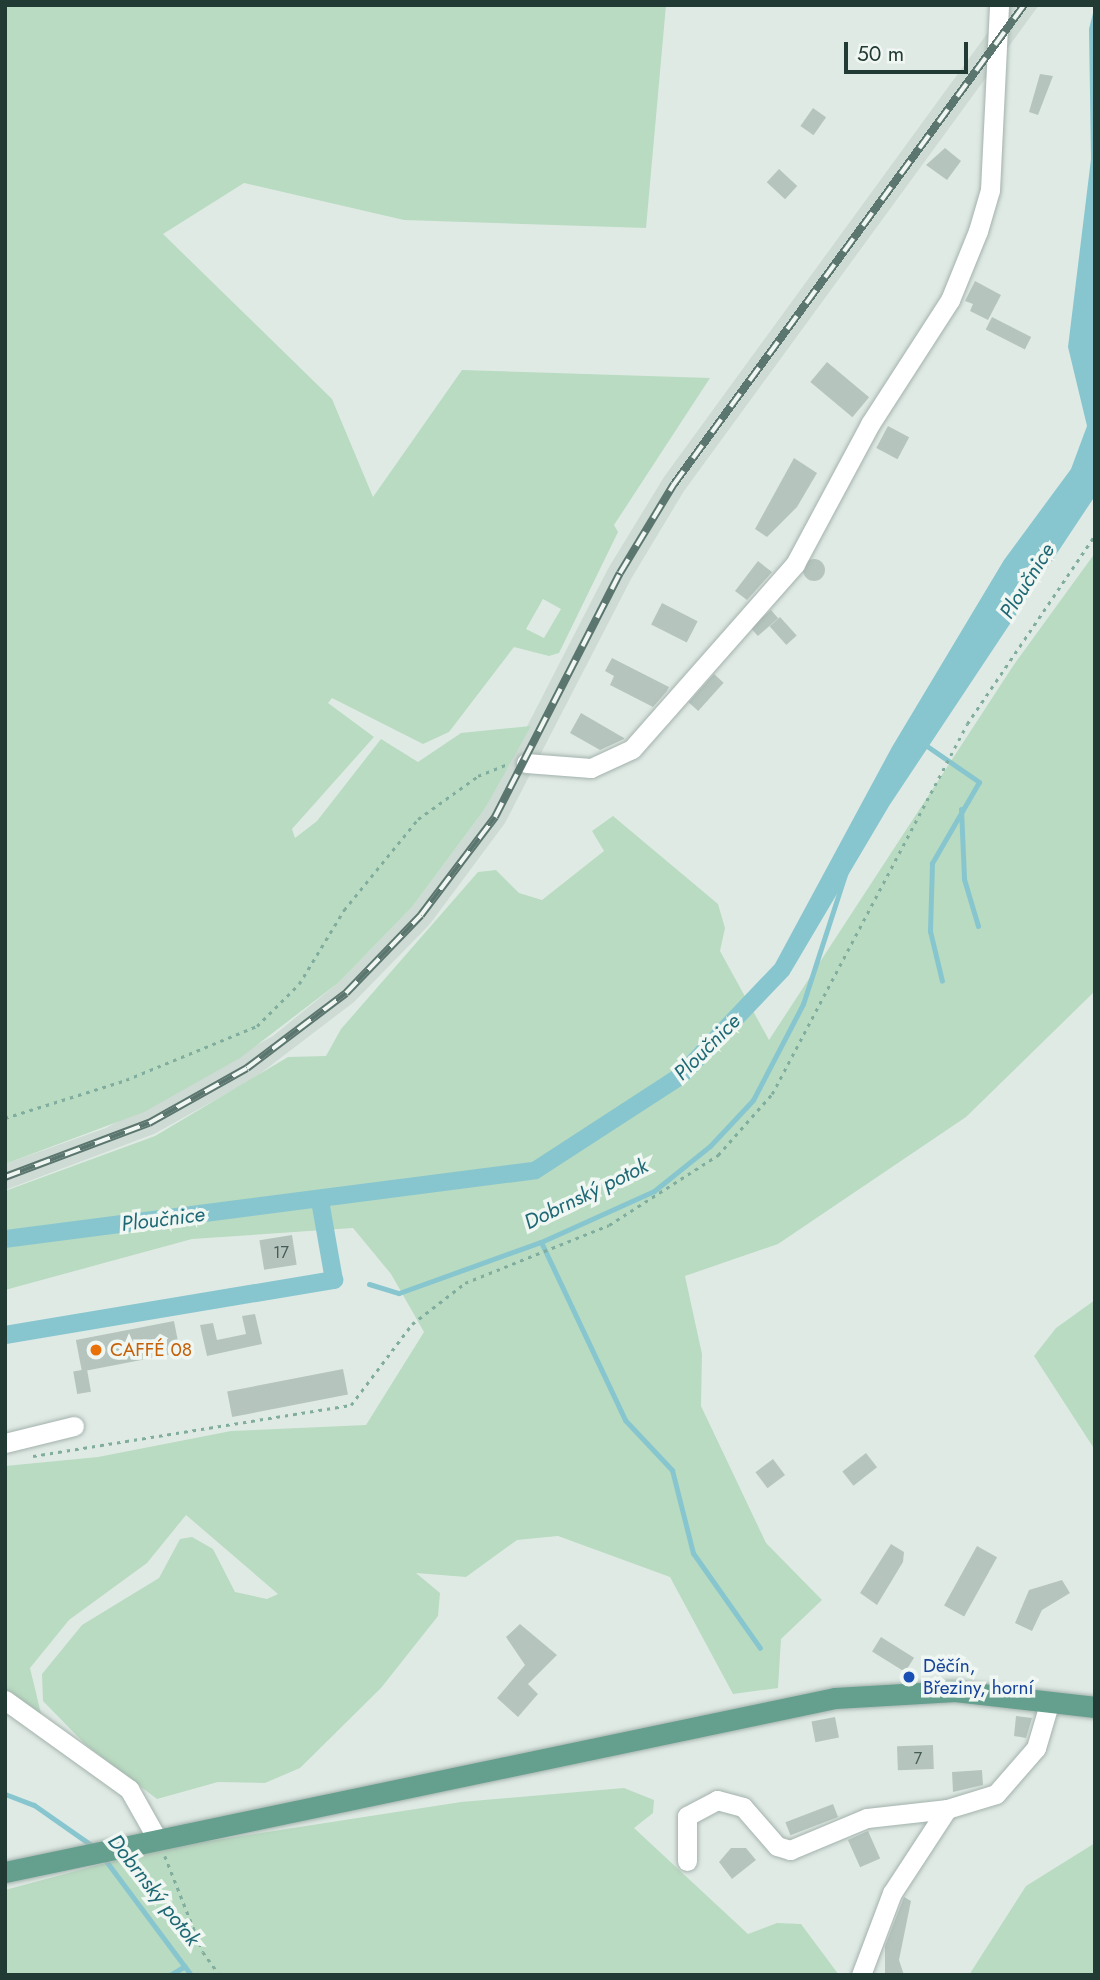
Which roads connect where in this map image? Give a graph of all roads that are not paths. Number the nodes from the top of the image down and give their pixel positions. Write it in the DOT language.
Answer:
graph roads {
  1 [pos="999,5"];
  2 [pos="526,764"];
  3 [pos="74,1426"];
  4 [pos="5,1443"];
  5 [pos="5,1700"];
  6 [pos="1049,1704"];
  7 [pos="1095,1707"];
  8 [pos="947,1809"];
  9 [pos="156,1837"];
  10 [pos="687,1861"];
  11 [pos="5,1872"];
  12 [pos="861,1975"];
  1 -- 2 [label="street"];
  3 -- 4 [label="street"];
  5 -- 9 [label="street"];
  6 -- 7 [label="main road"];
  6 -- 8 [label="street"];
  6 -- 9 [label="main road"];
  8 -- 10 [label="street"];
  8 -- 12 [label="street"];
  9 -- 11 [label="main road"];
}
